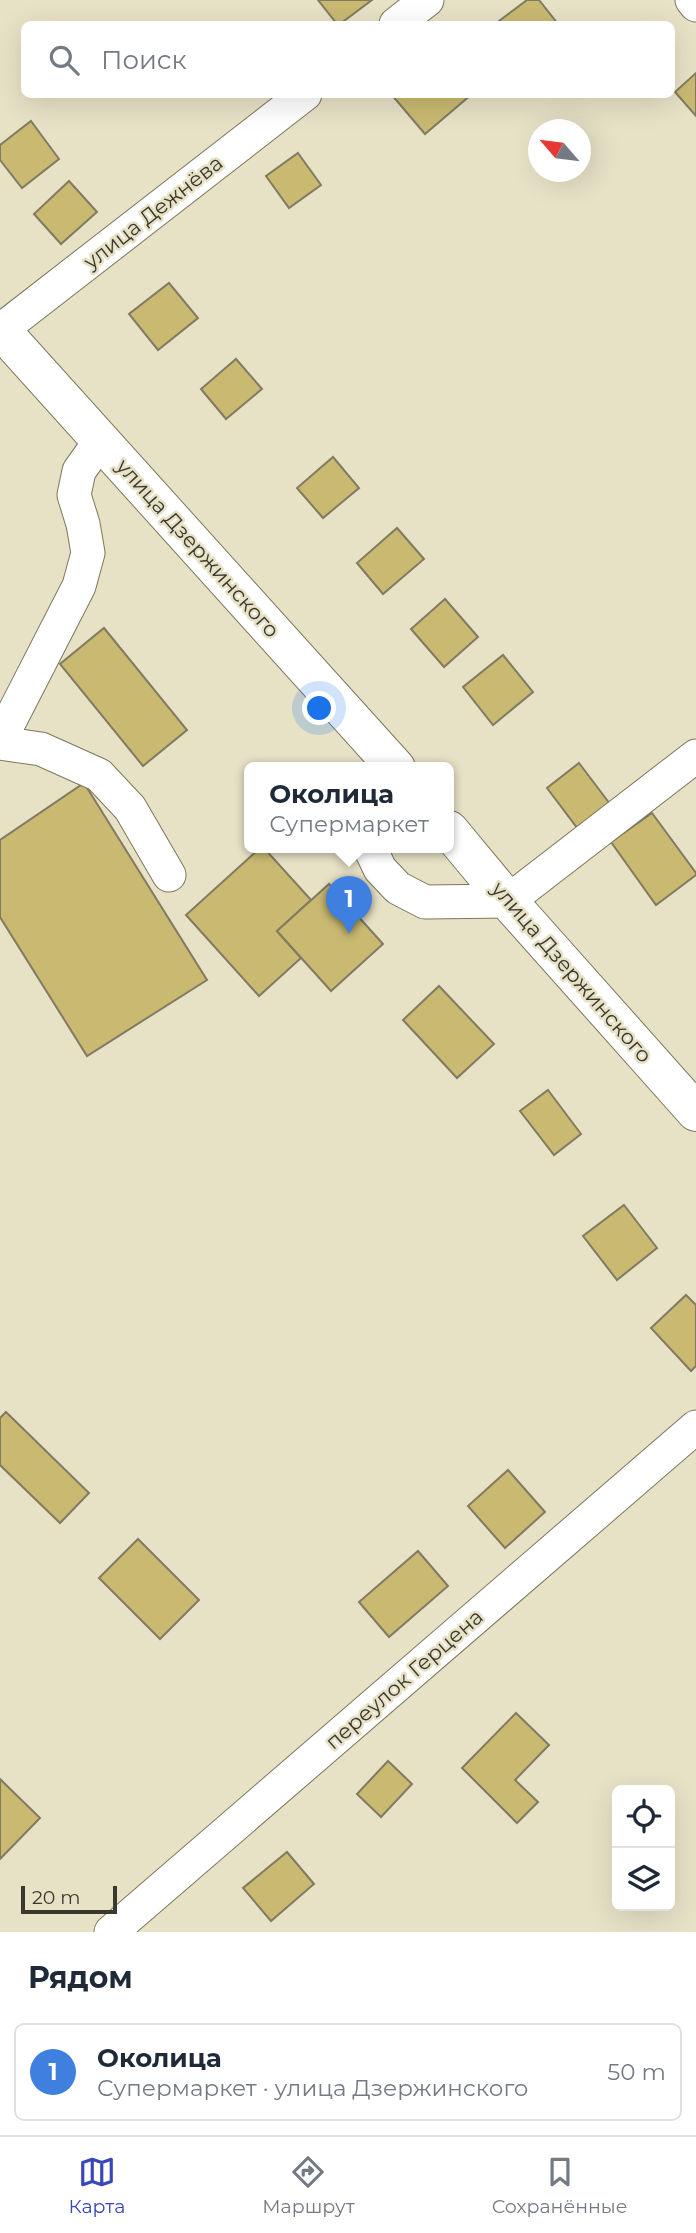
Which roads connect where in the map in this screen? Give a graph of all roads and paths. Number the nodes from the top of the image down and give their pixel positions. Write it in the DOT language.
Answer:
graph roads {
  1 [pos="427,0"];
  2 [pos="692,0"];
  3 [pos="696,5"];
  4 [pos="400,21"];
  5 [pos="300,98"];
  6 [pos="0,329"];
  7 [pos="101,440"];
  8 [pos="0,742"];
  9 [pos="696,756"];
  10 [pos="385,762"];
  11 [pos="454,836"];
  12 [pos="372,853"];
  13 [pos="169,875"];
  14 [pos="508,901"];
  15 [pos="696,1112"];
  16 [pos="696,1427"];
  17 [pos="111,1932"];
  1 -- 4 [label="street"];
  2 -- 3 [label="street"];
  5 -- 6 [label="street, улица Дежнёва"];
  6 -- 7 [label="main road, улица Дзержинского"];
  7 -- 8 [label="street"];
  7 -- 10 [label="main road, улица Дзержинского"];
  8 -- 13 [label="street"];
  9 -- 14 [label="street"];
  11 -- 14 [label="main road, улица Дзержинского"];
  12 -- 14 [label="street"];
  14 -- 15 [label="main road, улица Дзержинского"];
  16 -- 17 [label="street, переулок Герцена"];
}
